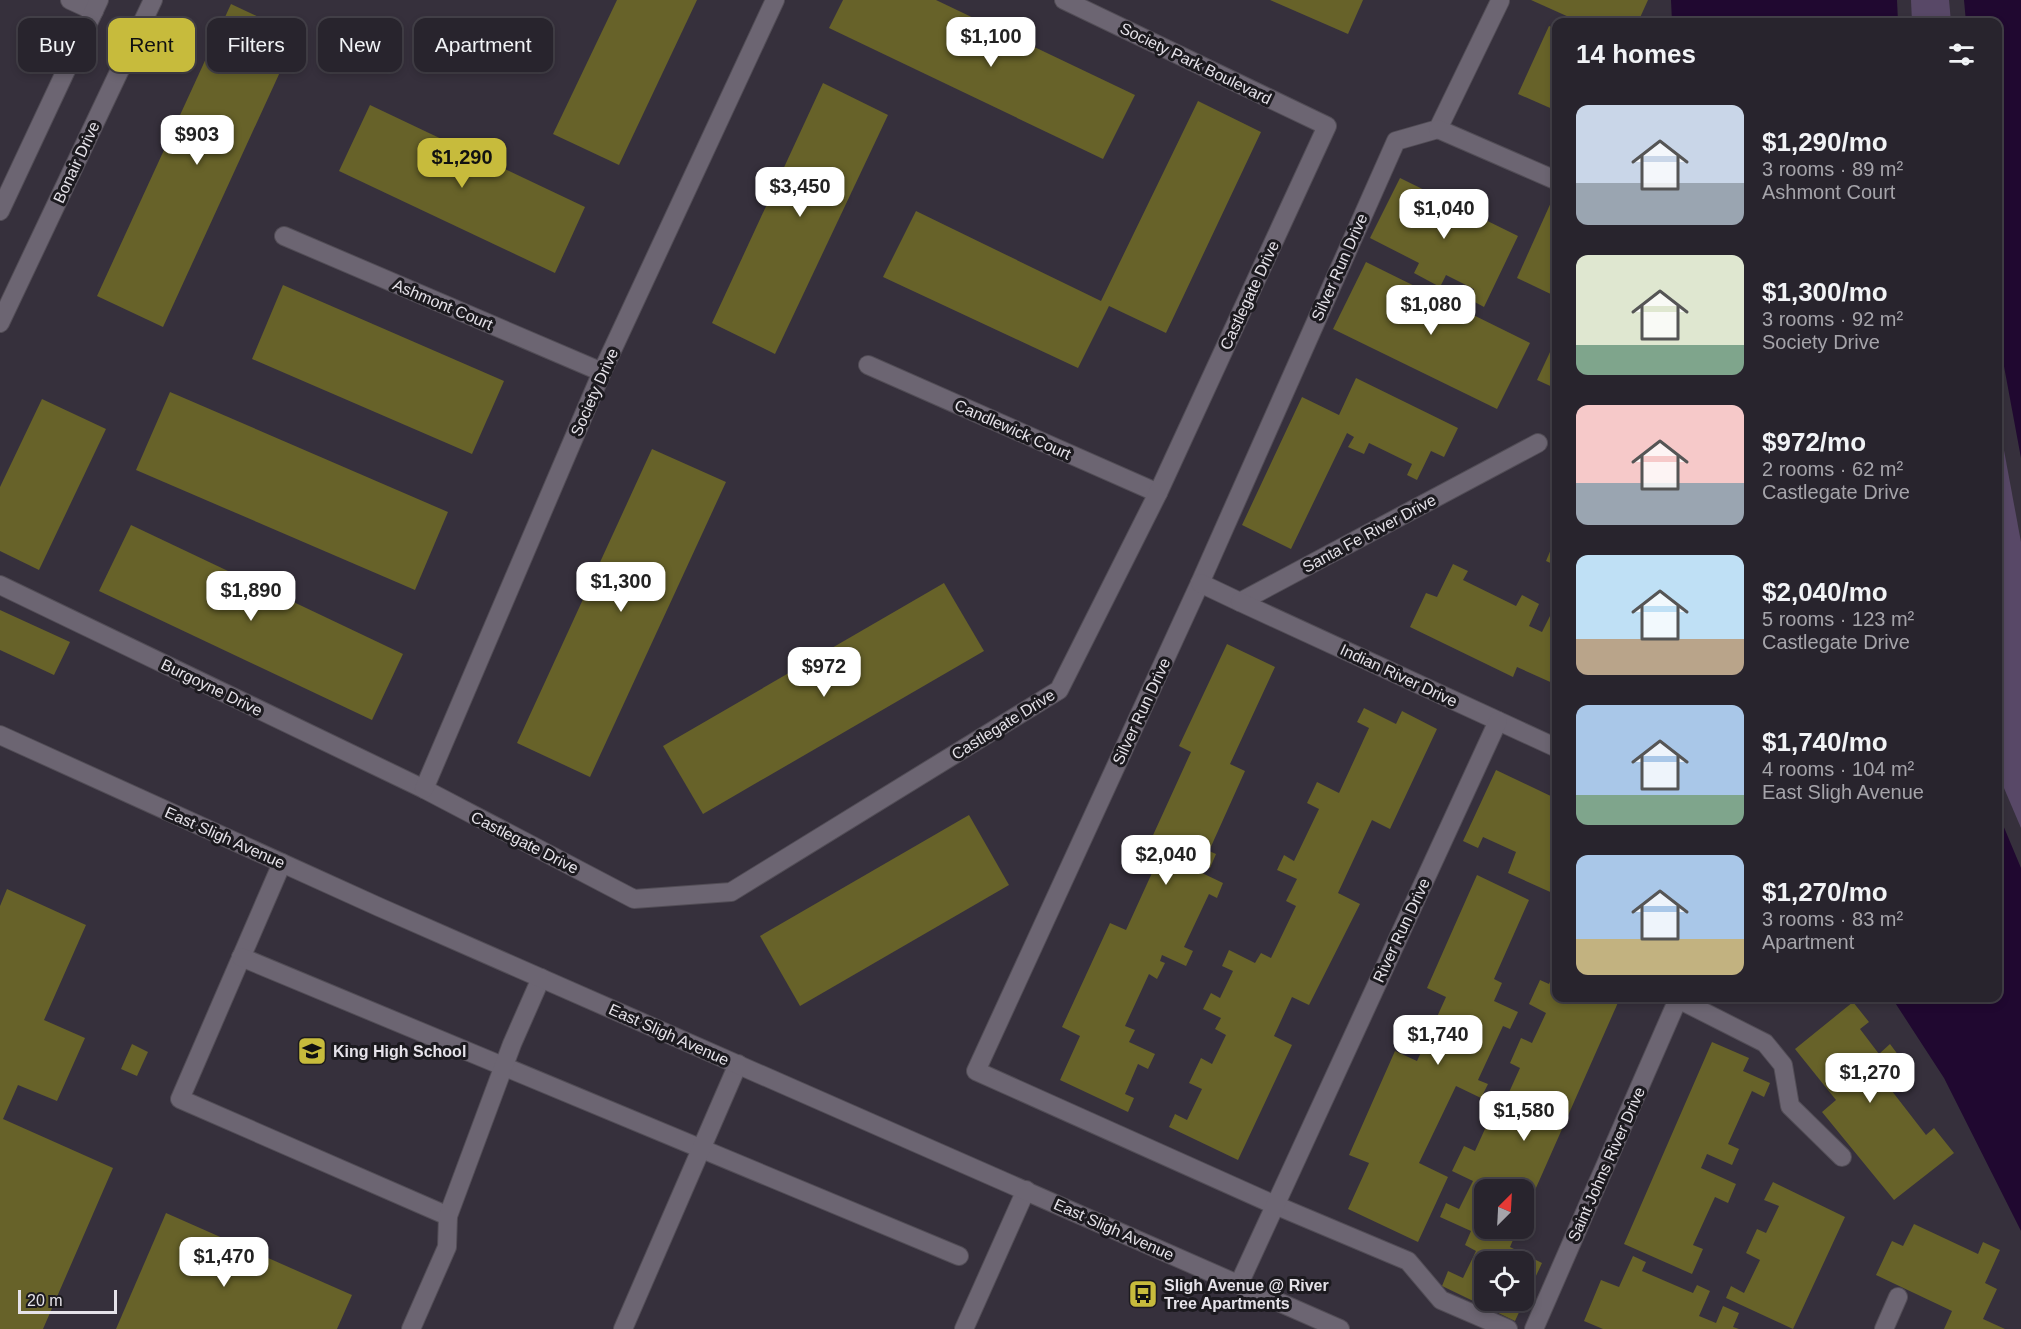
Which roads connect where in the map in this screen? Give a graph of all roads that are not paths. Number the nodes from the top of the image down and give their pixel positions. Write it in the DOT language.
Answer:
graph roads {
  1 [pos="70,0"];
  2 [pos="153,0"];
  3 [pos="775,0"];
  4 [pos="1064,0"];
  5 [pos="1500,1"];
  6 [pos="97,5"];
  7 [pos="1328,126"];
  8 [pos="1438,129"];
  9 [pos="1552,178"];
  10 [pos="0,209"];
  11 [pos="284,236"];
  12 [pos="0,323"];
  13 [pos="868,365"];
  14 [pos="602,372"];
  15 [pos="1538,443"];
  16 [pos="1158,494"];
  17 [pos="1200,583"];
  18 [pos="0,585"];
  19 [pos="1240,602"];
  20 [pos="1498,721"];
  21 [pos="0,735"];
  22 [pos="1552,746"];
  23 [pos="424,789"];
  24 [pos="282,863"];
  25 [pos="241,957"];
  26 [pos="541,978"];
  27 [pos="1677,1002"];
  28 [pos="1684,1002"];
  29 [pos="738,1064"];
  30 [pos="503,1066"];
  31 [pos="701,1149"];
  32 [pos="1842,1157"];
  33 [pos="1026,1190"];
  34 [pos="1275,1205"];
  35 [pos="448,1216"];
  36 [pos="959,1256"];
  37 [pos="1239,1284"];
  38 [pos="1898,1297"];
  39 [pos="411,1329"];
  40 [pos="623,1329"];
  41 [pos="964,1329"];
  42 [pos="1340,1329"];
  43 [pos="1508,1329"];
  44 [pos="1534,1329"];
  45 [pos="1884,1329"];
  1 -- 6 [label="street"];
  2 -- 12 [label="street, Bonair Drive"];
  3 -- 14 [label="street, Society Drive"];
  4 -- 7 [label="street, Society Park Boulevard"];
  5 -- 8 [label="street"];
  6 -- 10 [label="street"];
  7 -- 16 [label="street, Castlegate Drive"];
  8 -- 9 [label="street"];
  8 -- 17 [label="street, Silver Run Drive"];
  11 -- 14 [label="street, Ashmont Court"];
  13 -- 16 [label="street, Candlewick Court"];
  14 -- 23 [label="street, Society Drive"];
  15 -- 19 [label="street, Santa Fe River Drive"];
  16 -- 23 [label="street, Castlegate Drive"];
  17 -- 19 [label="street"];
  17 -- 34 [label="street, Silver Run Drive"];
  18 -- 23 [label="street, Burgoyne Drive"];
  19 -- 20 [label="street, Indian River Drive"];
  20 -- 22 [label="street, Indian River Drive"];
  20 -- 34 [label="street, River Run Drive"];
  21 -- 24 [label="street, East Sligh Avenue"];
  24 -- 25 [label="street"];
  24 -- 26 [label="street, East Sligh Avenue"];
  25 -- 30 [label="street"];
  25 -- 35 [label="street"];
  26 -- 29 [label="street, East Sligh Avenue"];
  26 -- 30 [label="street"];
  27 -- 44 [label="street, Saint Johns River Drive"];
  28 -- 32 [label="street, Saint Johns River Drive"];
  29 -- 31 [label="street"];
  29 -- 33 [label="street, East Sligh Avenue"];
  30 -- 31 [label="street"];
  30 -- 35 [label="street"];
  31 -- 36 [label="street"];
  31 -- 40 [label="street"];
  33 -- 37 [label="street, East Sligh Avenue"];
  33 -- 41 [label="street"];
  34 -- 37 [label="street"];
  34 -- 43 [label="street"];
  35 -- 39 [label="street"];
  37 -- 42 [label="street, East Sligh Avenue"];
  38 -- 45 [label="street"];
}
